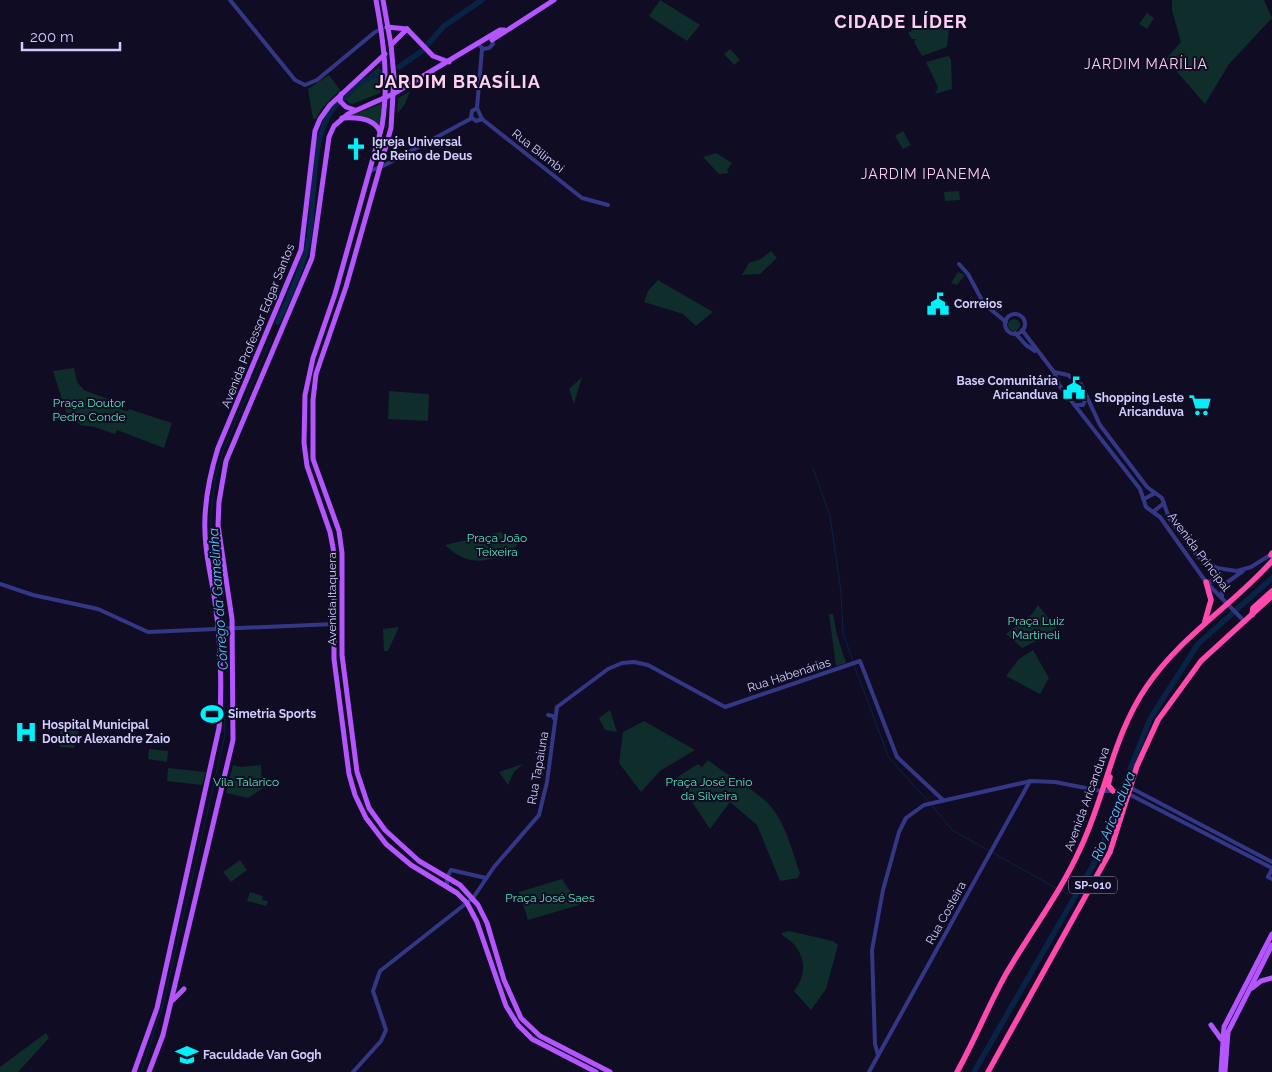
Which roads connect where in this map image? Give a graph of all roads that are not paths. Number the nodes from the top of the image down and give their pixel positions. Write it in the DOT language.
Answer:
graph roads {
  1 [pos="230,0"];
  2 [pos="376,0"];
  3 [pos="383,0"];
  4 [pos="554,0"];
  5 [pos="389,27"];
  6 [pos="382,29"];
  7 [pos="406,30"];
  8 [pos="492,38"];
  9 [pos="484,40"];
  10 [pos="391,45"];
  11 [pos="483,48"];
  12 [pos="469,50"];
  13 [pos="385,54"];
  14 [pos="433,56"];
  15 [pos="450,62"];
  16 [pos="435,70"];
  17 [pos="343,92"];
  18 [pos="394,94"];
  19 [pos="386,98"];
  20 [pos="477,108"];
  21 [pos="355,110"];
  22 [pos="342,118"];
  23 [pos="472,118"];
  24 [pos="482,119"];
  25 [pos="380,133"];
  26 [pos="382,165"];
  27 [pos="370,171"];
  28 [pos="608,205"];
  29 [pos="959,264"];
  30 [pos="1006,322"];
  31 [pos="1022,330"];
  32 [pos="1015,333"];
  33 [pos="1035,351"];
  34 [pos="1054,372"];
  35 [pos="1077,380"];
  36 [pos="1068,396"];
  37 [pos="1088,396"];
  38 [pos="1076,405"];
  39 [pos="1155,492"];
  40 [pos="1144,499"];
  41 [pos="1164,503"];
  42 [pos="1153,512"];
  43 [pos="1272,556"];
  44 [pos="1217,568"];
  45 [pos="1247,569"];
  46 [pos="1206,582"];
  47 [pos="0,584"];
  48 [pos="1272,591"];
  49 [pos="1272,596"];
  50 [pos="1226,604"];
  51 [pos="1251,617"];
  52 [pos="1205,622"];
  53 [pos="1245,622"];
  54 [pos="334,624"];
  55 [pos="219,629"];
  56 [pos="232,629"];
  57 [pos="342,655"];
  58 [pos="557,707"];
  59 [pos="548,714"];
  60 [pos="556,722"];
  61 [pos="1114,751"];
  62 [pos="1030,781"];
  63 [pos="1107,789"];
  64 [pos="1128,790"];
  65 [pos="943,800"];
  66 [pos="1272,862"];
  67 [pos="1272,869"];
  68 [pos="446,877"];
  69 [pos="486,878"];
  70 [pos="1270,878"];
  71 [pos="447,886"];
  72 [pos="473,898"];
  73 [pos="467,903"];
  74 [pos="1272,934"];
  75 [pos="1272,945"];
  76 [pos="1256,964"];
  77 [pos="1259,971"];
  78 [pos="1272,978"];
  79 [pos="184,989"];
  80 [pos="1248,992"];
  81 [pos="171,1002"];
  82 [pos="1212,1025"];
  83 [pos="1231,1025"];
  84 [pos="1224,1027"];
  85 [pos="1222,1040"];
  86 [pos="878,1055"];
  87 [pos="134,1072"];
  88 [pos="149,1072"];
  89 [pos="353,1072"];
  90 [pos="596,1072"];
  91 [pos="610,1072"];
  92 [pos="869,1072"];
  93 [pos="957,1072"];
  94 [pos="988,1072"];
  95 [pos="1221,1072"];
  96 [pos="1225,1072"];
  1 -- 6 [label="street"];
  2 -- 6 [label="main road, Avenida Itaquera"];
  3 -- 5 [label="main road, Avenida Itaquera"];
  4 -- 8 [label="main road"];
  5 -- 6 [label="main road"];
  5 -- 7 [label="main road"];
  5 -- 10 [label="main road, Avenida Itaquera"];
  6 -- 13 [label="main road, Avenida Itaquera"];
  7 -- 10 [label="main road, Avenida Professor Edgar Santos"];
  7 -- 14 [label="main road"];
  8 -- 9 [label="main road"];
  8 -- 11 [label="main road"];
  9 -- 11 [label="main road"];
  9 -- 12 [label="main road"];
  10 -- 13 [label="main road, Avenida Professor Edgar Santos"];
  10 -- 18 [label="main road, Avenida Itaquera"];
  11 -- 12 [label="main road"];
  11 -- 20 [label="street"];
  12 -- 15 [label="main road, Avenida Professor Edgar Santos"];
  13 -- 17 [label="main road, Avenida Professor Edgar Santos"];
  13 -- 19 [label="main road, Avenida Itaquera"];
  14 -- 15 [label="main road"];
  14 -- 16 [label="main road"];
  15 -- 16 [label="main road, Avenida Professor Edgar Santos"];
  16 -- 18 [label="main road, Avenida Professor Edgar Santos"];
  17 -- 21 [label="main road"];
  17 -- 55 [label="main road, Avenida Professor Edgar Santos"];
  18 -- 19 [label="main road, Avenida Professor Edgar Santos"];
  18 -- 26 [label="main road, Avenida Itaquera"];
  19 -- 21 [label="main road, Avenida Professor Edgar Santos"];
  19 -- 25 [label="main road, Avenida Itaquera"];
  20 -- 23 [label="street"];
  20 -- 24 [label="street"];
  21 -- 22 [label="main road, Avenida Professor Edgar Santos"];
  22 -- 25 [label="main road"];
  22 -- 56 [label="main road, Avenida Professor Edgar Santos"];
  23 -- 24 [label="street"];
  23 -- 26 [label="street"];
  24 -- 28 [label="street, Rua Bilimbi"];
  25 -- 27 [label="main road, Avenida Itaquera"];
  26 -- 27 [label="street"];
  26 -- 57 [label="main road, Avenida Itaquera"];
  27 -- 54 [label="main road, Avenida Itaquera"];
  29 -- 30 [label="street"];
  30 -- 31 [label="street"];
  30 -- 32 [label="street"];
  31 -- 32 [label="street"];
  31 -- 33 [label="street, Avenida Principal"];
  32 -- 33 [label="street, Avenida Principal"];
  33 -- 34 [label="street, Avenida Principal"];
  34 -- 35 [label="street, Avenida Principal"];
  34 -- 36 [label="street, Avenida Principal"];
  35 -- 36 [label="street"];
  35 -- 37 [label="street, Avenida Principal"];
  36 -- 38 [label="street, Avenida Principal"];
  37 -- 38 [label="street"];
  37 -- 39 [label="street, Avenida Principal"];
  38 -- 40 [label="street, Avenida Principal"];
  39 -- 40 [label="street"];
  39 -- 41 [label="street, Avenida Principal"];
  40 -- 42 [label="street, Avenida Principal"];
  41 -- 42 [label="street"];
  41 -- 44 [label="street, Avenida Principal"];
  42 -- 46 [label="street, Avenida Principal"];
  43 -- 45 [label="street, Avenida Principal"];
  43 -- 50 [label="highway, Avenida Aricanduva / SP-010"];
  44 -- 45 [label="street, Avenida Principal"];
  44 -- 46 [label="street"];
  45 -- 50 [label="street"];
  46 -- 50 [label="street, Avenida Principal"];
  46 -- 52 [label="highway"];
  47 -- 55 [label="street"];
  48 -- 51 [label="highway"];
  49 -- 51 [label="highway, SP-010"];
  50 -- 52 [label="highway, Avenida Aricanduva / SP-010"];
  50 -- 53 [label="street, Avenida Principal"];
  51 -- 53 [label="highway, SP-010"];
  52 -- 61 [label="highway, Avenida Aricanduva / SP-010"];
  53 -- 64 [label="highway, SP-010"];
  54 -- 56 [label="street"];
  54 -- 57 [label="main road"];
  54 -- 71 [label="main road, Avenida Itaquera"];
  55 -- 56 [label="street"];
  55 -- 87 [label="main road, Avenida Professor Edgar Santos"];
  56 -- 81 [label="main road, Avenida Professor Edgar Santos"];
  57 -- 68 [label="main road, Avenida Itaquera"];
  58 -- 60 [label="street, Rua Tapaiuna"];
  58 -- 65 [label="street, Rua Habenárias"];
  59 -- 60 [label="street"];
  60 -- 69 [label="street, Rua Tapaiuna"];
  61 -- 63 [label="highway, Avenida Aricanduva / SP-010"];
  61 -- 63 [label="highway"];
  62 -- 63 [label="street"];
  62 -- 65 [label="street"];
  62 -- 86 [label="street, Rua Costeira"];
  63 -- 64 [label="street"];
  63 -- 93 [label="highway, Avenida Aricanduva / SP-010"];
  64 -- 66 [label="street"];
  64 -- 67 [label="street"];
  64 -- 94 [label="highway, SP-010"];
  65 -- 86 [label="street"];
  67 -- 70 [label="street"];
  68 -- 69 [label="street"];
  68 -- 71 [label="street"];
  68 -- 72 [label="main road, Avenida Itaquera"];
  69 -- 72 [label="street, Rua Tapaiuna"];
  71 -- 73 [label="main road, Avenida Itaquera"];
  72 -- 73 [label="street, Rua Tapaiuna"];
  72 -- 91 [label="main road, Avenida Itaquera"];
  73 -- 89 [label="street, Rua Tapaiuna"];
  73 -- 90 [label="main road, Avenida Itaquera"];
  74 -- 76 [label="main road"];
  75 -- 77 [label="main road"];
  76 -- 77 [label="main road"];
  76 -- 84 [label="main road"];
  77 -- 78 [label="main road"];
  77 -- 80 [label="main road"];
  78 -- 80 [label="main road"];
  79 -- 81 [label="main road"];
  80 -- 83 [label="main road"];
  81 -- 88 [label="main road, Avenida Professor Edgar Santos"];
  82 -- 85 [label="main road"];
  83 -- 84 [label="main road"];
  83 -- 96 [label="main road"];
  84 -- 85 [label="main road"];
  85 -- 95 [label="main road"];
  86 -- 92 [label="street, Rua Costeira"];
}
